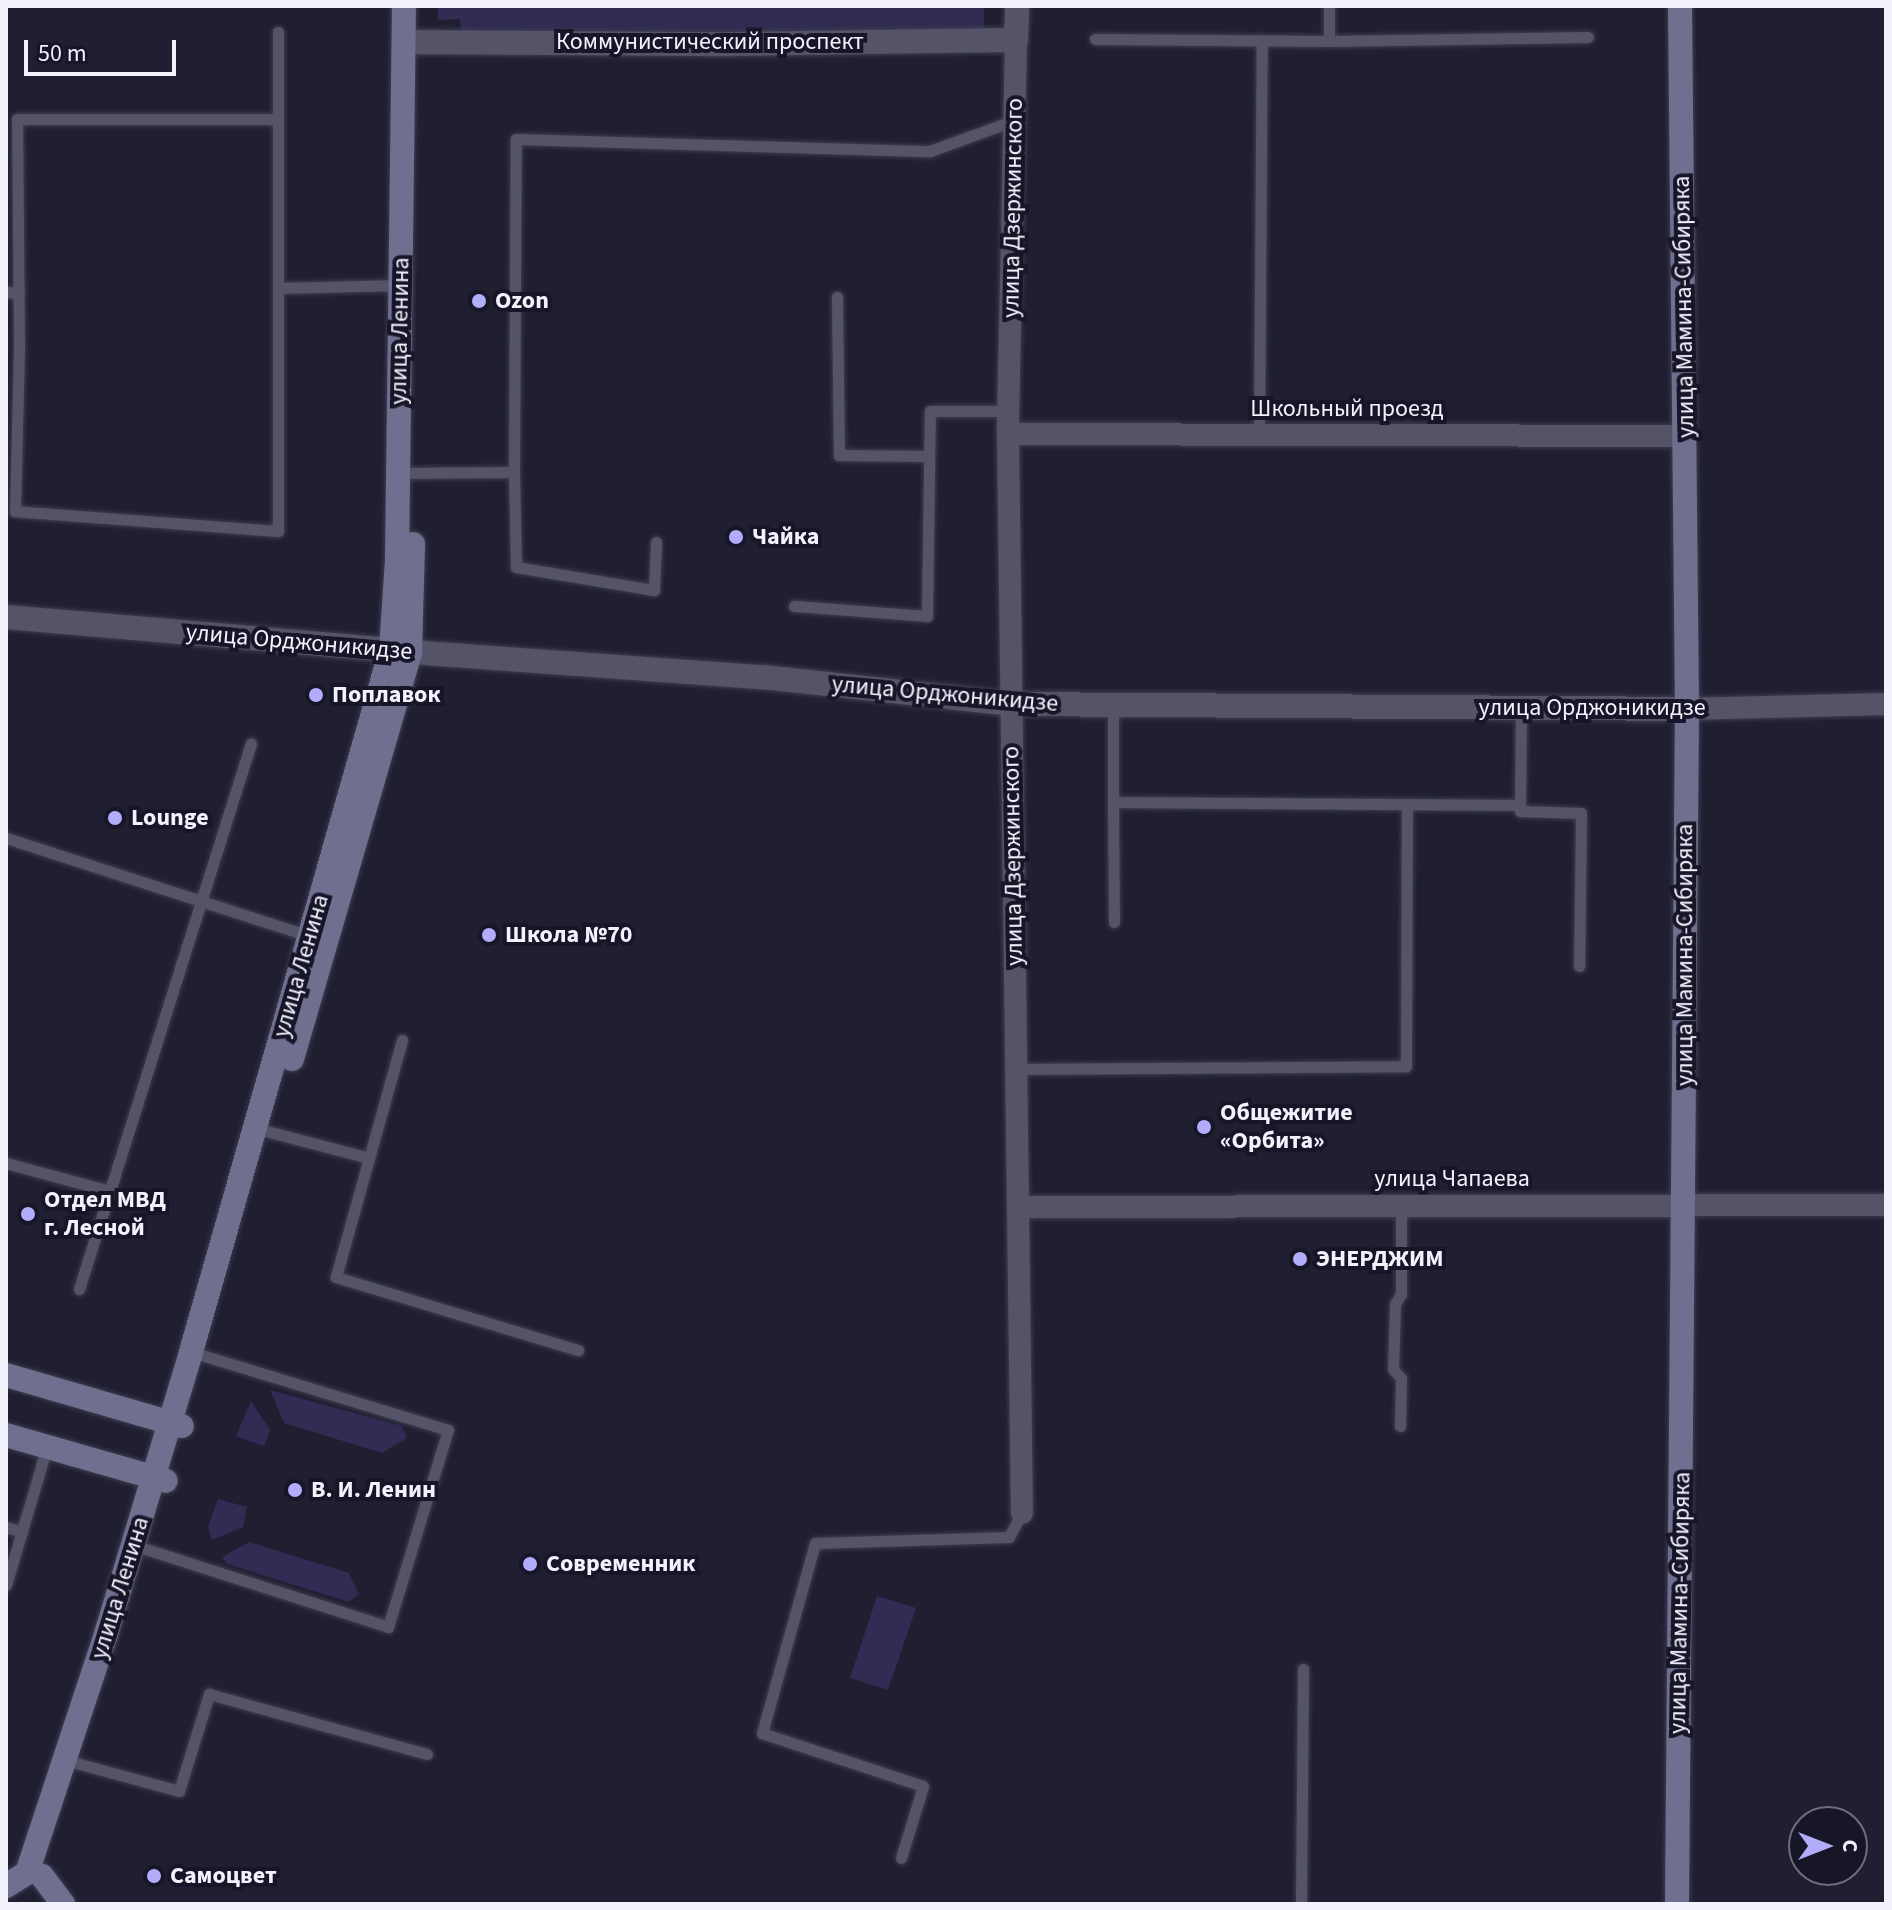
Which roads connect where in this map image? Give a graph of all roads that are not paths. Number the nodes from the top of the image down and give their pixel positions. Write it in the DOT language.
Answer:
graph roads {
  1 [pos="404,6"];
  2 [pos="417,6"];
  3 [pos="1017,6"];
  4 [pos="1329,6"];
  5 [pos="1680,6"];
  6 [pos="278,32"];
  7 [pos="1588,37"];
  8 [pos="1095,39"];
  9 [pos="1016,40"];
  10 [pos="1262,40"];
  11 [pos="1329,41"];
  12 [pos="410,42"];
  13 [pos="278,119"];
  14 [pos="1015,120"];
  15 [pos="407,285"];
  16 [pos="278,288"];
  17 [pos="12,292"];
  18 [pos="837,297"];
  19 [pos="1009,422"];
  20 [pos="1259,434"];
  21 [pos="1686,436"];
  22 [pos="929,456"];
  23 [pos="405,472"];
  24 [pos="514,472"];
  25 [pos="656,542"];
  26 [pos="794,606"];
  27 [pos="6,617"];
  28 [pos="401,651"];
  29 [pos="1011,704"];
  30 [pos="1886,704"];
  31 [pos="1113,705"];
  32 [pos="1521,708"];
  33 [pos="1687,709"];
  34 [pos="251,743"];
  35 [pos="1113,802"];
  36 [pos="1407,804"];
  37 [pos="1520,805"];
  38 [pos="6,838"];
  39 [pos="201,902"];
  40 [pos="1114,922"];
  41 [pos="318,939"];
  42 [pos="1579,966"];
  43 [pos="402,1040"];
  44 [pos="1016,1069"];
  45 [pos="262,1130"];
  46 [pos="369,1158"];
  47 [pos="6,1163"];
  48 [pos="110,1191"];
  49 [pos="1683,1204"];
  50 [pos="1401,1205"];
  51 [pos="1886,1205"];
  52 [pos="1018,1207"];
  53 [pos="79,1289"];
  54 [pos="578,1350"];
  55 [pos="207,1356"];
  56 [pos="6,1375"];
  57 [pos="176,1425"];
  58 [pos="1400,1426"];
  59 [pos="6,1435"];
  60 [pos="47,1447"];
  61 [pos="160,1479"];
  62 [pos="1022,1513"];
  63 [pos="6,1527"];
  64 [pos="22,1532"];
  65 [pos="148,1550"];
  66 [pos="6,1585"];
  67 [pos="1303,1669"];
  68 [pos="427,1754"];
  69 [pos="76,1763"];
  70 [pos="901,1858"];
  71 [pos="25,1878"];
  72 [pos="63,1904"];
  73 [pos="1301,1904"];
  74 [pos="1677,1904"];
  1 -- 12 [label="main road, улица Ленина"];
  2 -- 12 [label="main road"];
  3 -- 9 [label="street, улица Дзержинского"];
  4 -- 11 [label="lane"];
  5 -- 21 [label="main road, улица Мамина-Сибиряка"];
  6 -- 13 [label="lane"];
  7 -- 11 [label="lane"];
  8 -- 10 [label="lane"];
  9 -- 12 [label="street, Коммунистический проспект"];
  9 -- 14 [label="street, улица Дзержинского"];
  10 -- 11 [label="lane"];
  10 -- 20 [label="lane"];
  12 -- 15 [label="main road, улица Ленина"];
  13 -- 16 [label="lane"];
  13 -- 17 [label="lane"];
  14 -- 19 [label="street, улица Дзержинского"];
  14 -- 24 [label="lane"];
  15 -- 16 [label="lane"];
  15 -- 23 [label="main road, улица Ленина"];
  16 -- 17 [label="lane"];
  18 -- 22 [label="lane"];
  19 -- 20 [label="street, Школьный проезд"];
  19 -- 22 [label="lane"];
  19 -- 29 [label="street, улица Дзержинского"];
  20 -- 21 [label="street, Школьный проезд"];
  21 -- 33 [label="main road, улица Мамина-Сибиряка"];
  22 -- 26 [label="lane"];
  23 -- 24 [label="lane"];
  23 -- 28 [label="main road, улица Ленина"];
  24 -- 25 [label="lane"];
  27 -- 28 [label="street, улица Орджоникидзе"];
  28 -- 29 [label="street, улица Орджоникидзе"];
  28 -- 41 [label="main road, улица Ленина"];
  29 -- 31 [label="street, улица Орджоникидзе"];
  29 -- 44 [label="street, улица Дзержинского"];
  30 -- 33 [label="street, улица Орджоникидзе"];
  31 -- 32 [label="street, улица Орджоникидзе"];
  31 -- 35 [label="lane"];
  32 -- 33 [label="street, улица Орджоникидзе"];
  32 -- 37 [label="lane"];
  33 -- 49 [label="main road, улица Мамина-Сибиряка"];
  34 -- 39 [label="lane"];
  35 -- 36 [label="lane"];
  35 -- 40 [label="lane"];
  36 -- 37 [label="lane"];
  36 -- 44 [label="lane"];
  37 -- 42 [label="lane"];
  38 -- 39 [label="lane"];
  39 -- 41 [label="lane"];
  39 -- 48 [label="lane"];
  41 -- 45 [label="main road, улица Ленина"];
  43 -- 46 [label="lane"];
  44 -- 52 [label="street, улица Дзержинского"];
  45 -- 46 [label="lane"];
  45 -- 55 [label="main road, улица Ленина"];
  46 -- 54 [label="lane"];
  47 -- 48 [label="lane"];
  48 -- 53 [label="lane"];
  49 -- 50 [label="street, улица Чапаева"];
  49 -- 51 [label="street, улица Чапаева"];
  49 -- 74 [label="main road, улица Мамина-Сибиряка"];
  50 -- 52 [label="street, улица Чапаева"];
  50 -- 58 [label="lane"];
  52 -- 62 [label="street, улица Дзержинского"];
  55 -- 57 [label="main road, улица Ленина"];
  55 -- 65 [label="lane"];
  56 -- 57 [label="main road"];
  57 -- 61 [label="main road, улица Ленина"];
  59 -- 60 [label="main road"];
  60 -- 61 [label="main road"];
  60 -- 64 [label="lane"];
  61 -- 65 [label="main road, улица Ленина"];
  62 -- 70 [label="lane"];
  63 -- 64 [label="lane"];
  64 -- 66 [label="lane"];
  65 -- 69 [label="main road"];
  65 -- 71 [label="main road, улица Ленина"];
  67 -- 73 [label="lane"];
  68 -- 69 [label="lane"];
  69 -- 71 [label="main road"];
  71 -- 72 [label="main road"];
}
